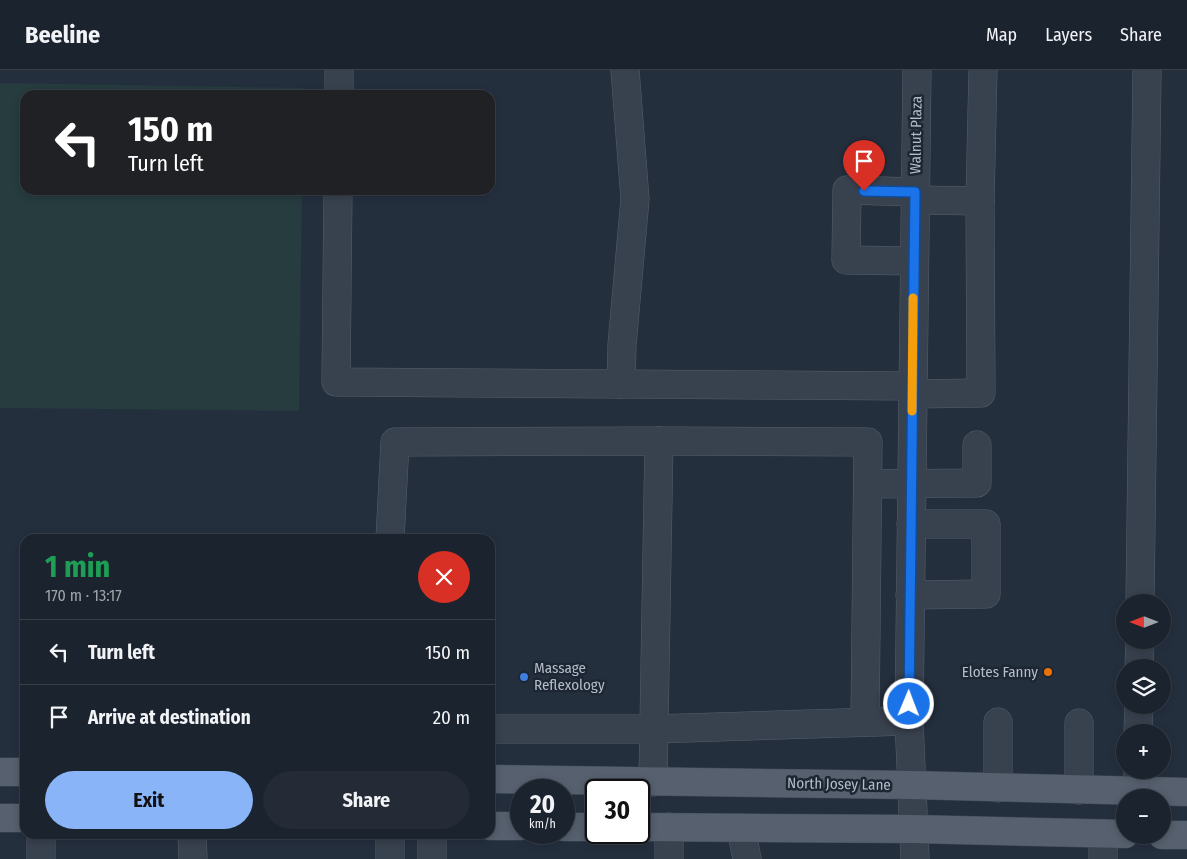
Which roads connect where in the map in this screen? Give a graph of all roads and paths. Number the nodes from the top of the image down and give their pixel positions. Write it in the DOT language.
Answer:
graph roads {
  1 [pos="339,70"];
  2 [pos="625,70"];
  3 [pos="917,70"];
  4 [pos="983,70"];
  5 [pos="1147,70"];
  6 [pos="339,90"];
  7 [pos="338,195"];
  8 [pos="915,196"];
  9 [pos="980,202"];
  10 [pos="914,261"];
  11 [pos="621,384"];
  12 [pos="912,390"];
  13 [pos="659,441"];
  14 [pos="978,445"];
  15 [pos="911,482"];
  16 [pos="869,484"];
  17 [pos="911,524"];
  18 [pos="390,534"];
  19 [pos="868,582"];
  20 [pos="910,588"];
  21 [pos="1140,594"];
  22 [pos="909,721"];
  23 [pos="865,722"];
  24 [pos="998,722"];
  25 [pos="1079,723"];
  26 [pos="495,729"];
  27 [pos="654,729"];
  28 [pos="0,772"];
  29 [pos="20,772"];
  30 [pos="495,779"];
  31 [pos="1137,781"];
  32 [pos="653,782"];
  33 [pos="911,785"];
  34 [pos="998,788"];
  35 [pos="1079,790"];
  36 [pos="1187,792"];
  37 [pos="0,818"];
  38 [pos="20,818"];
  39 [pos="495,826"];
  40 [pos="510,826"];
  41 [pos="650,827"];
  42 [pos="669,827"];
  43 [pos="741,828"];
  44 [pos="913,829"];
  45 [pos="1171,835"];
  46 [pos="1187,835"];
  47 [pos="41,839"];
  48 [pos="192,839"];
  49 [pos="390,839"];
  50 [pos="432,839"];
  51 [pos="1110,842"];
  52 [pos="41,859"];
  53 [pos="193,859"];
  54 [pos="390,859"];
  55 [pos="432,859"];
  56 [pos="669,859"];
  57 [pos="746,859"];
  58 [pos="914,859"];
  1 -- 6 [label="street"];
  2 -- 11 [label="street"];
  3 -- 8 [label="street, Walnut Plaza"];
  4 -- 9 [label="street"];
  5 -- 21 [label="street"];
  7 -- 11 [label="street"];
  8 -- 9 [label="street"];
  8 -- 10 [label="street, Walnut Plaza"];
  8 -- 10 [label="street"];
  9 -- 12 [label="street"];
  10 -- 12 [label="street, Walnut Plaza"];
  11 -- 12 [label="street"];
  12 -- 15 [label="street, Walnut Plaza"];
  13 -- 16 [label="street"];
  13 -- 18 [label="street"];
  13 -- 27 [label="street"];
  14 -- 15 [label="street"];
  15 -- 16 [label="street"];
  15 -- 17 [label="street, Walnut Plaza"];
  16 -- 19 [label="street"];
  17 -- 20 [label="street, Walnut Plaza"];
  17 -- 20 [label="street"];
  19 -- 20 [label="street"];
  19 -- 23 [label="street"];
  20 -- 22 [label="street, Walnut Plaza"];
  22 -- 23 [label="street"];
  22 -- 33 [label="street, Walnut Plaza"];
  23 -- 27 [label="street"];
  24 -- 34 [label="street"];
  25 -- 35 [label="street"];
  26 -- 27 [label="street"];
  27 -- 32 [label="street"];
  28 -- 29 [label="main road"];
  30 -- 32 [label="main road, North Josey Lane"];
  31 -- 35 [label="main road, North Josey Lane"];
  31 -- 36 [label="main road, North Josey Lane"];
  32 -- 33 [label="main road, North Josey Lane"];
  33 -- 34 [label="main road, North Josey Lane"];
  33 -- 44 [label="street, Walnut Plaza"];
  34 -- 35 [label="main road, North Josey Lane"];
  37 -- 38 [label="main road"];
  39 -- 40 [label="main road"];
  41 -- 42 [label="main road"];
  42 -- 43 [label="main road"];
  42 -- 56 [label="street"];
  43 -- 44 [label="main road"];
  43 -- 57 [label="street"];
  44 -- 51 [label="main road"];
  44 -- 58 [label="street, Walnut Plaza"];
  45 -- 46 [label="main road"];
  47 -- 52 [label="street"];
  48 -- 53 [label="street"];
  49 -- 54 [label="street"];
  50 -- 55 [label="street"];
}
